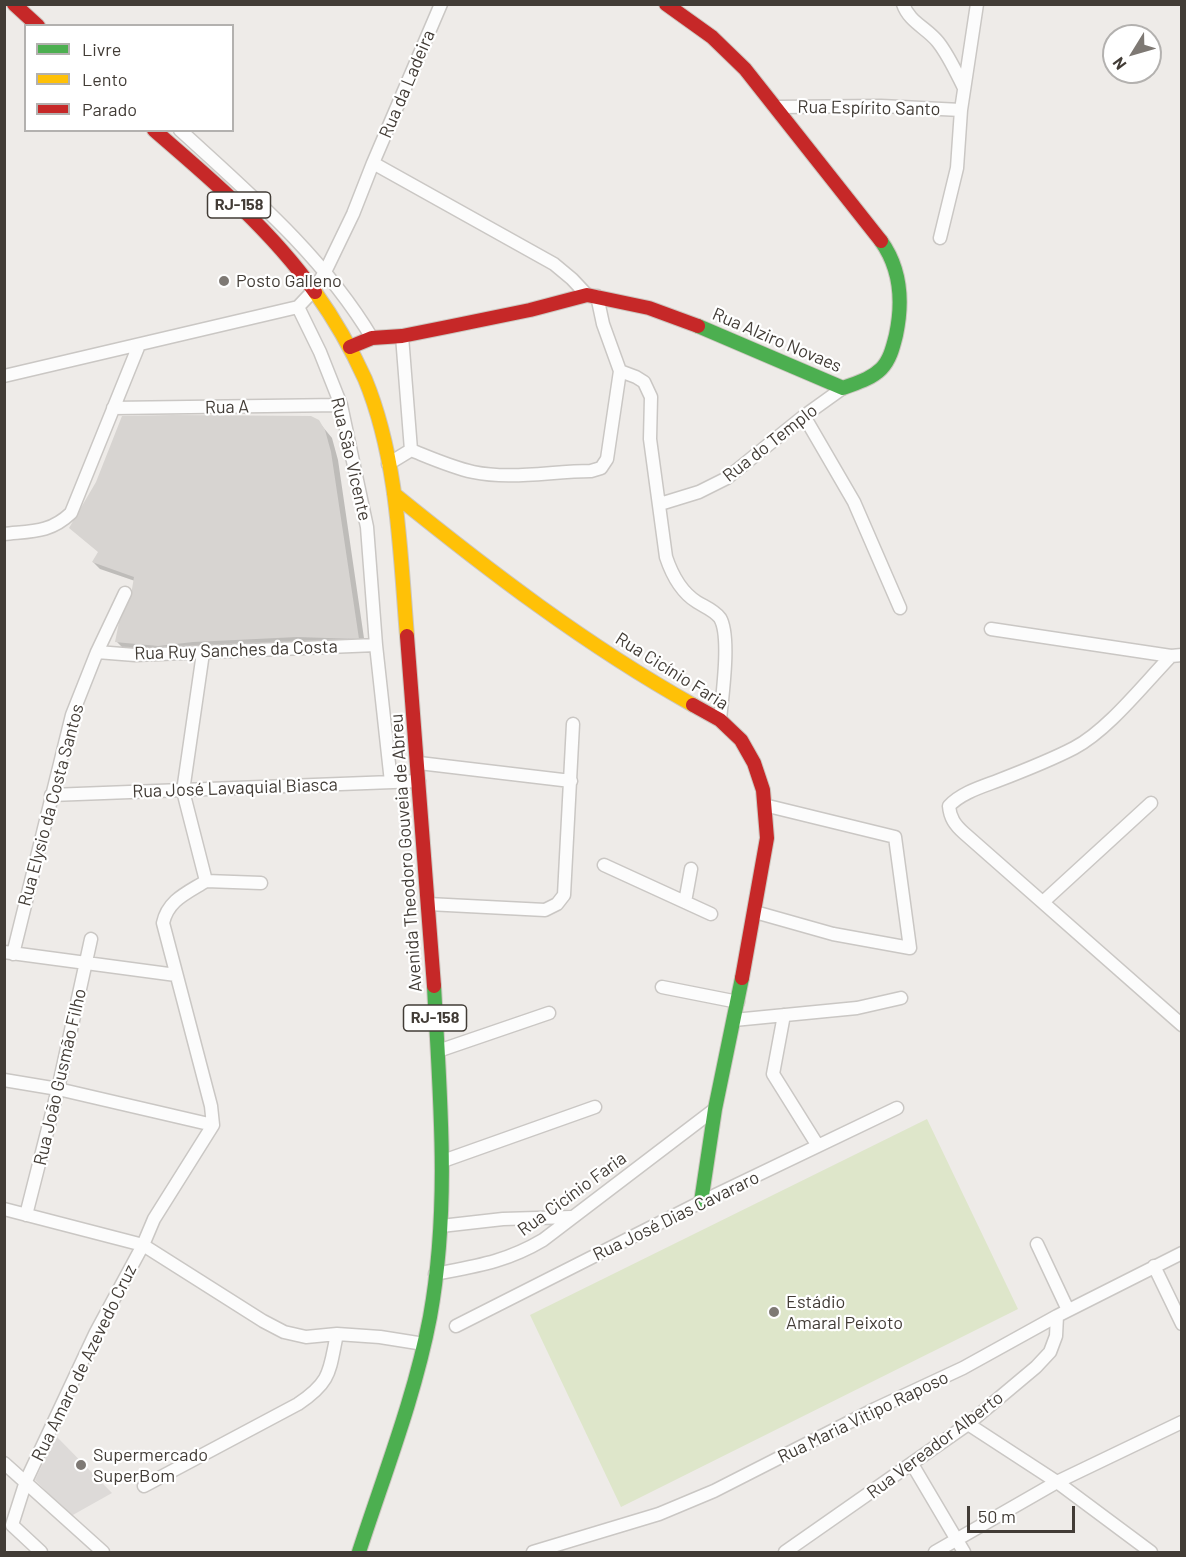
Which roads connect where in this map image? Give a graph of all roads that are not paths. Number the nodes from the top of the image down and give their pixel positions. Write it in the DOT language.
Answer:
graph roads {
  1 [pos="441,4"];
  2 [pos="666,4"];
  3 [pos="903,4"];
  4 [pos="978,4"];
  5 [pos="17,7"];
  6 [pos="4,12"];
  7 [pos="36,24"];
  8 [pos="964,88"];
  9 [pos="777,107"];
  10 [pos="961,110"];
  11 [pos="156,132"];
  12 [pos="182,132"];
  13 [pos="373,164"];
  14 [pos="940,238"];
  15 [pos="325,272"];
  16 [pos="314,290"];
  17 [pos="592,296"];
  18 [pos="298,308"];
  19 [pos="402,336"];
  20 [pos="372,338"];
  21 [pos="139,345"];
  22 [pos="350,348"];
  23 [pos="620,371"];
  24 [pos="4,376"];
  25 [pos="843,388"];
  26 [pos="341,405"];
  27 [pos="113,408"];
  28 [pos="804,416"];
  29 [pos="411,450"];
  30 [pos="388,464"];
  31 [pos="394,494"];
  32 [pos="660,504"];
  33 [pos="4,534"];
  34 [pos="126,593"];
  35 [pos="900,608"];
  36 [pos="991,629"];
  37 [pos="376,645"];
  38 [pos="97,652"];
  39 [pos="203,653"];
  40 [pos="1176,656"];
  41 [pos="720,720"];
  42 [pos="573,724"];
  43 [pos="419,763"];
  44 [pos="419,781"];
  45 [pos="571,781"];
  46 [pos="391,782"];
  47 [pos="183,791"];
  48 [pos="51,795"];
  49 [pos="1151,803"];
  50 [pos="764,805"];
  51 [pos="604,865"];
  52 [pos="691,868"];
  53 [pos="206,881"];
  54 [pos="261,883"];
  55 [pos="685,902"];
  56 [pos="1043,902"];
  57 [pos="428,904"];
  58 [pos="755,912"];
  59 [pos="711,914"];
  60 [pos="91,939"];
  61 [pos="9,953"];
  62 [pos="87,962"];
  63 [pos="176,975"];
  64 [pos="662,987"];
  65 [pos="901,998"];
  66 [pos="738,1002"];
  67 [pos="549,1012"];
  68 [pos="784,1015"];
  69 [pos="734,1020"];
  70 [pos="1182,1025"];
  71 [pos="438,1051"];
  72 [pos="4,1080"];
  73 [pos="58,1089"];
  74 [pos="595,1107"];
  75 [pos="897,1108"];
  76 [pos="715,1109"];
  77 [pos="213,1125"];
  78 [pos="818,1146"];
  79 [pos="443,1161"];
  80 [pos="701,1202"];
  81 [pos="4,1209"];
  82 [pos="26,1215"];
  83 [pos="571,1217"];
  84 [pos="441,1226"];
  85 [pos="1038,1244"];
  86 [pos="142,1245"];
  87 [pos="1182,1253"];
  88 [pos="1154,1266"];
  89 [pos="435,1274"];
  90 [pos="1062,1313"];
  91 [pos="1182,1324"];
  92 [pos="456,1326"];
  93 [pos="337,1334"];
  94 [pos="424,1344"];
  95 [pos="1182,1422"];
  96 [pos="968,1424"];
  97 [pos="4,1463"];
  98 [pos="912,1464"];
  99 [pos="26,1481"];
  100 [pos="1057,1482"];
  101 [pos="144,1486"];
  102 [pos="8,1525"];
  103 [pos="957,1539"];
  104 [pos="41,1552"];
  105 [pos="103,1552"];
  106 [pos="359,1552"];
  107 [pos="533,1552"];
  108 [pos="785,1552"];
  109 [pos="935,1552"];
  110 [pos="964,1552"];
  111 [pos="1151,1552"];
  1 -- 13 [label="street, Rua da Ladeira"];
  2 -- 9 [label="street, Rua Alziro Novaes"];
  3 -- 8 [label="street"];
  4 -- 8 [label="street"];
  5 -- 6 [label="street"];
  5 -- 7 [label="street"];
  8 -- 10 [label="street"];
  9 -- 10 [label="street, Rua Espírito Santo"];
  9 -- 25 [label="street, Rua Alziro Novaes"];
  10 -- 14 [label="street"];
  11 -- 16 [label="street, Avenida Theodoro Gouveia de Abreu / RJ-158"];
  12 -- 15 [label="street"];
  13 -- 15 [label="street"];
  13 -- 17 [label="street"];
  15 -- 16 [label="street"];
  15 -- 20 [label="street"];
  16 -- 18 [label="street"];
  16 -- 22 [label="street, Avenida Theodoro Gouveia de Abreu / RJ-158"];
  17 -- 19 [label="street, Rua Alziro Novaes"];
  17 -- 23 [label="street"];
  17 -- 25 [label="street, Rua Alziro Novaes"];
  18 -- 21 [label="street"];
  18 -- 26 [label="street, Rua São Vicente"];
  19 -- 20 [label="street, Rua Alziro Novaes"];
  19 -- 29 [label="street"];
  20 -- 22 [label="street, Rua Alziro Novaes"];
  21 -- 24 [label="street"];
  21 -- 27 [label="street"];
  22 -- 30 [label="street, Avenida Theodoro Gouveia de Abreu / RJ-158"];
  23 -- 29 [label="street"];
  23 -- 32 [label="street"];
  25 -- 28 [label="street, Rua do Templo"];
  26 -- 27 [label="street, Rua A"];
  26 -- 37 [label="street, Rua São Vicente"];
  27 -- 33 [label="street"];
  28 -- 32 [label="street, Rua do Templo"];
  28 -- 35 [label="street"];
  29 -- 30 [label="street"];
  30 -- 31 [label="street, Avenida Theodoro Gouveia de Abreu / RJ-158"];
  31 -- 41 [label="street, Rua Cicínio Faria"];
  31 -- 43 [label="street, Avenida Theodoro Gouveia de Abreu / RJ-158"];
  32 -- 41 [label="street"];
  34 -- 38 [label="street, Rua Elysio da Costa Santos"];
  36 -- 40 [label="street"];
  37 -- 39 [label="street, Rua Ruy Sanches da Costa"];
  37 -- 46 [label="street, Rua São Vicente"];
  38 -- 39 [label="street, Rua Ruy Sanches da Costa"];
  38 -- 48 [label="street, Rua Elysio da Costa Santos"];
  39 -- 47 [label="street"];
  40 -- 56 [label="street"];
  41 -- 50 [label="street, Rua Cicínio Faria"];
  42 -- 45 [label="street"];
  43 -- 44 [label="street, Avenida Theodoro Gouveia de Abreu / RJ-158"];
  43 -- 45 [label="street"];
  44 -- 46 [label="street, Rua José Lavaquial Biasca"];
  44 -- 57 [label="street, Avenida Theodoro Gouveia de Abreu / RJ-158"];
  45 -- 57 [label="street"];
  46 -- 47 [label="street, Rua José Lavaquial Biasca"];
  47 -- 48 [label="street, Rua José Lavaquial Biasca"];
  47 -- 53 [label="street"];
  48 -- 61 [label="street, Rua Elysio da Costa Santos"];
  49 -- 56 [label="street"];
  50 -- 58 [label="street, Rua Cicínio Faria"];
  50 -- 58 [label="street"];
  51 -- 55 [label="street"];
  52 -- 55 [label="street"];
  53 -- 54 [label="street"];
  53 -- 63 [label="street"];
  55 -- 59 [label="street"];
  56 -- 70 [label="street"];
  57 -- 71 [label="street, Avenida Theodoro Gouveia de Abreu / RJ-158"];
  58 -- 66 [label="street, Rua Cicínio Faria"];
  60 -- 62 [label="street, Rua João Gusmão Filho"];
  61 -- 62 [label="street"];
  62 -- 63 [label="street"];
  62 -- 73 [label="street, Rua João Gusmão Filho"];
  63 -- 77 [label="street"];
  64 -- 66 [label="street"];
  65 -- 68 [label="street"];
  66 -- 69 [label="street, Rua Cicínio Faria"];
  67 -- 71 [label="street"];
  68 -- 69 [label="street"];
  68 -- 78 [label="street"];
  69 -- 76 [label="street, Rua Cicínio Faria"];
  71 -- 79 [label="street, Avenida Theodoro Gouveia de Abreu / RJ-158"];
  72 -- 73 [label="street"];
  73 -- 77 [label="street"];
  73 -- 82 [label="street, Rua João Gusmão Filho"];
  74 -- 79 [label="street"];
  75 -- 78 [label="street, Rua José Dias Cavararo"];
  76 -- 80 [label="street, Rua Cicínio Faria"];
  76 -- 83 [label="street, Rua Cicínio Faria"];
  77 -- 86 [label="street, Rua Amaro de Azevedo Cruz"];
  78 -- 80 [label="street, Rua José Dias Cavararo"];
  79 -- 84 [label="street, Avenida Theodoro Gouveia de Abreu / RJ-158"];
  80 -- 92 [label="street, Rua José Dias Cavararo"];
  81 -- 82 [label="street"];
  82 -- 86 [label="street"];
  83 -- 84 [label="street"];
  83 -- 89 [label="street, Rua Cicínio Faria"];
  84 -- 89 [label="street, Avenida Theodoro Gouveia de Abreu / RJ-158"];
  85 -- 90 [label="street"];
  86 -- 93 [label="street"];
  86 -- 99 [label="street, Rua Amaro de Azevedo Cruz"];
  87 -- 88 [label="street, Rua Maria Vitipo Raposo"];
  88 -- 90 [label="street, Rua Maria Vitipo Raposo"];
  88 -- 91 [label="street"];
  89 -- 94 [label="street, Avenida Theodoro Gouveia de Abreu / RJ-158"];
  90 -- 96 [label="street, Rua Vereador Alberto"];
  90 -- 107 [label="street, Rua Maria Vitipo Raposo"];
  93 -- 94 [label="street"];
  93 -- 101 [label="street"];
  94 -- 106 [label="street, Avenida Theodoro Gouveia de Abreu / RJ-158"];
  95 -- 100 [label="street"];
  96 -- 98 [label="street, Rua Vereador Alberto"];
  96 -- 100 [label="street"];
  97 -- 99 [label="street"];
  98 -- 103 [label="street"];
  98 -- 108 [label="street, Rua Vereador Alberto"];
  99 -- 102 [label="street, Rua Amaro de Azevedo Cruz"];
  99 -- 105 [label="street"];
  100 -- 103 [label="street"];
  100 -- 111 [label="street"];
  102 -- 104 [label="street"];
  103 -- 109 [label="street"];
  103 -- 110 [label="street"];
}
